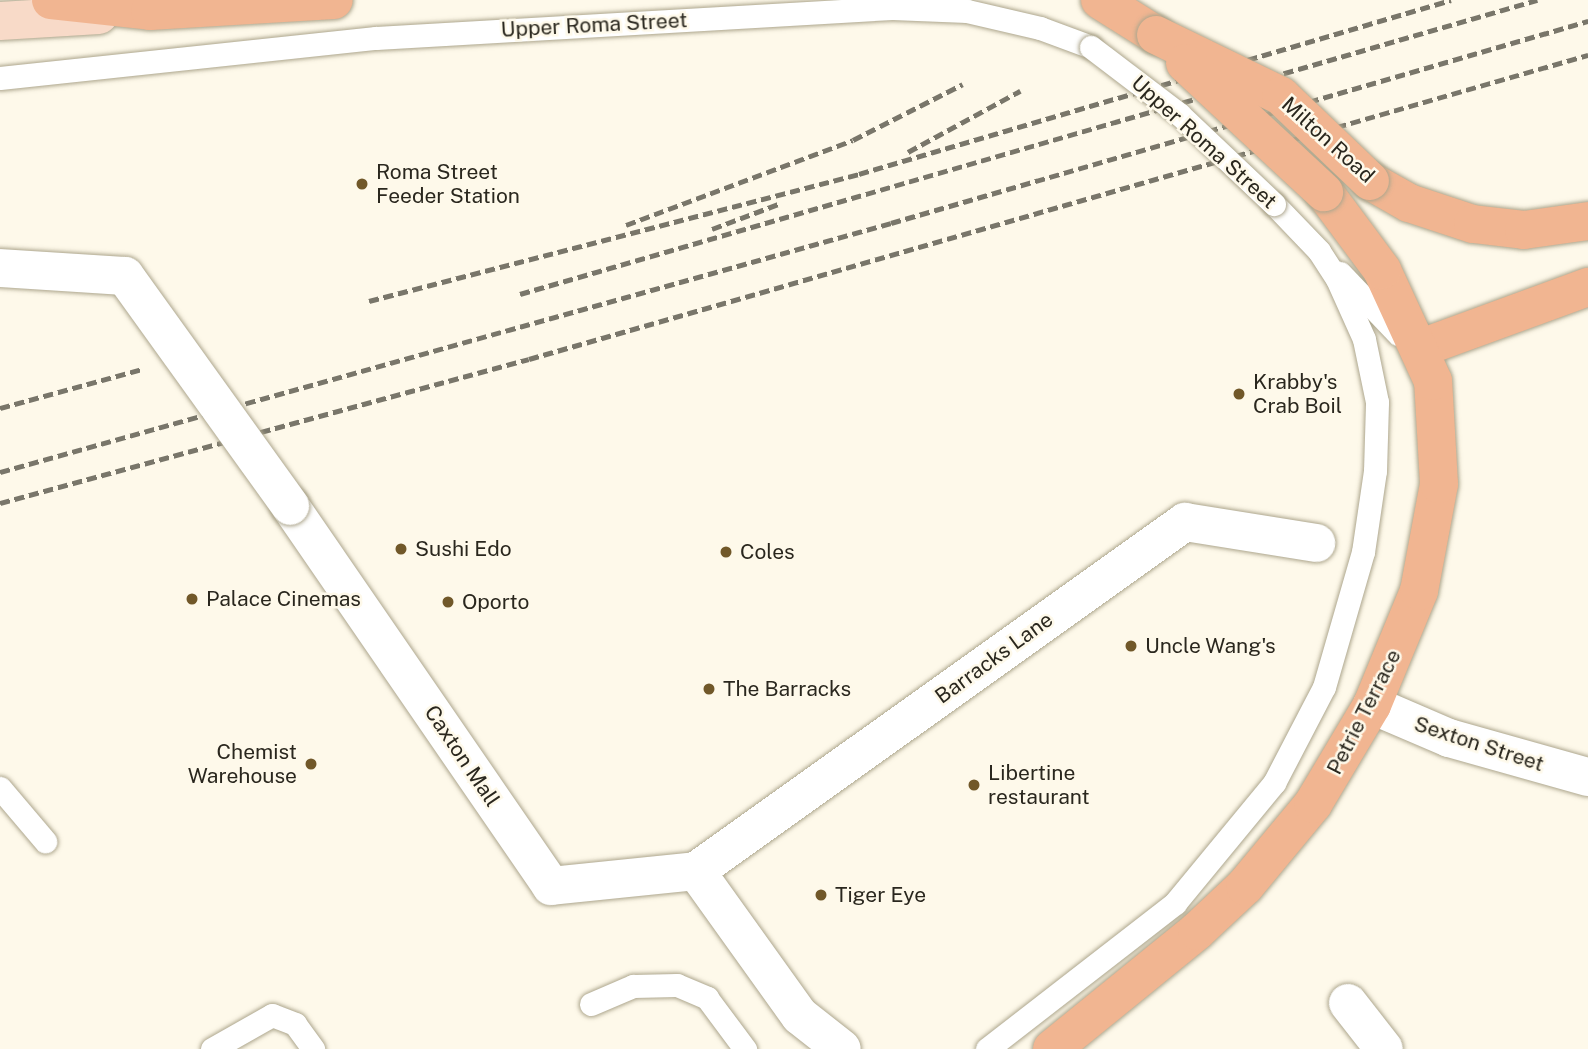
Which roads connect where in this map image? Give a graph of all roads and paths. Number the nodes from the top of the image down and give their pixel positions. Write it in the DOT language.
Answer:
graph roads {
  1 [pos="51,0"];
  2 [pos="334,0"];
  3 [pos="1100,0"];
  4 [pos="172,11"];
  5 [pos="0,21"];
  6 [pos="1156,35"];
  7 [pos="0,78"];
  8 [pos="1588,221"];
  9 [pos="1319,251"];
  10 [pos="0,268"];
  11 [pos="1588,287"];
  12 [pos="1421,348"];
  13 [pos="1316,543"];
  14 [pos="1372,705"];
  15 [pos="1588,777"];
  16 [pos="0,788"];
  17 [pos="46,841"];
  18 [pos="696,871"];
  19 [pos="1348,1003"];
  20 [pos="592,1004"];
  21 [pos="212,1049"];
  22 [pos="313,1049"];
  23 [pos="745,1049"];
  24 [pos="842,1049"];
  25 [pos="987,1049"];
  26 [pos="1052,1049"];
  27 [pos="1384,1049"];
  1 -- 4 [label="main road"];
  2 -- 4 [label="main road"];
  3 -- 6 [label="main road, Upper Roma Street"];
  4 -- 5 [label="main road"];
  6 -- 8 [label="main road, Milton Road, bridge"];
  6 -- 12 [label="main road, Upper Roma Street, bridge"];
  7 -- 9 [label="lane, Upper Roma Street, bridge"];
  9 -- 12 [label="lane"];
  9 -- 25 [label="lane, Upper Roma Street"];
  10 -- 18 [label="street, Caxton Mall, bridge"];
  11 -- 12 [label="main road"];
  12 -- 14 [label="main road, Petrie Terrace"];
  13 -- 18 [label="street, Barracks Lane"];
  14 -- 15 [label="street, Sexton Street"];
  14 -- 26 [label="main road, Petrie Terrace"];
  16 -- 17 [label="lane"];
  18 -- 24 [label="street"];
  19 -- 27 [label="street"];
  20 -- 23 [label="lane"];
  21 -- 22 [label="lane"];
}
